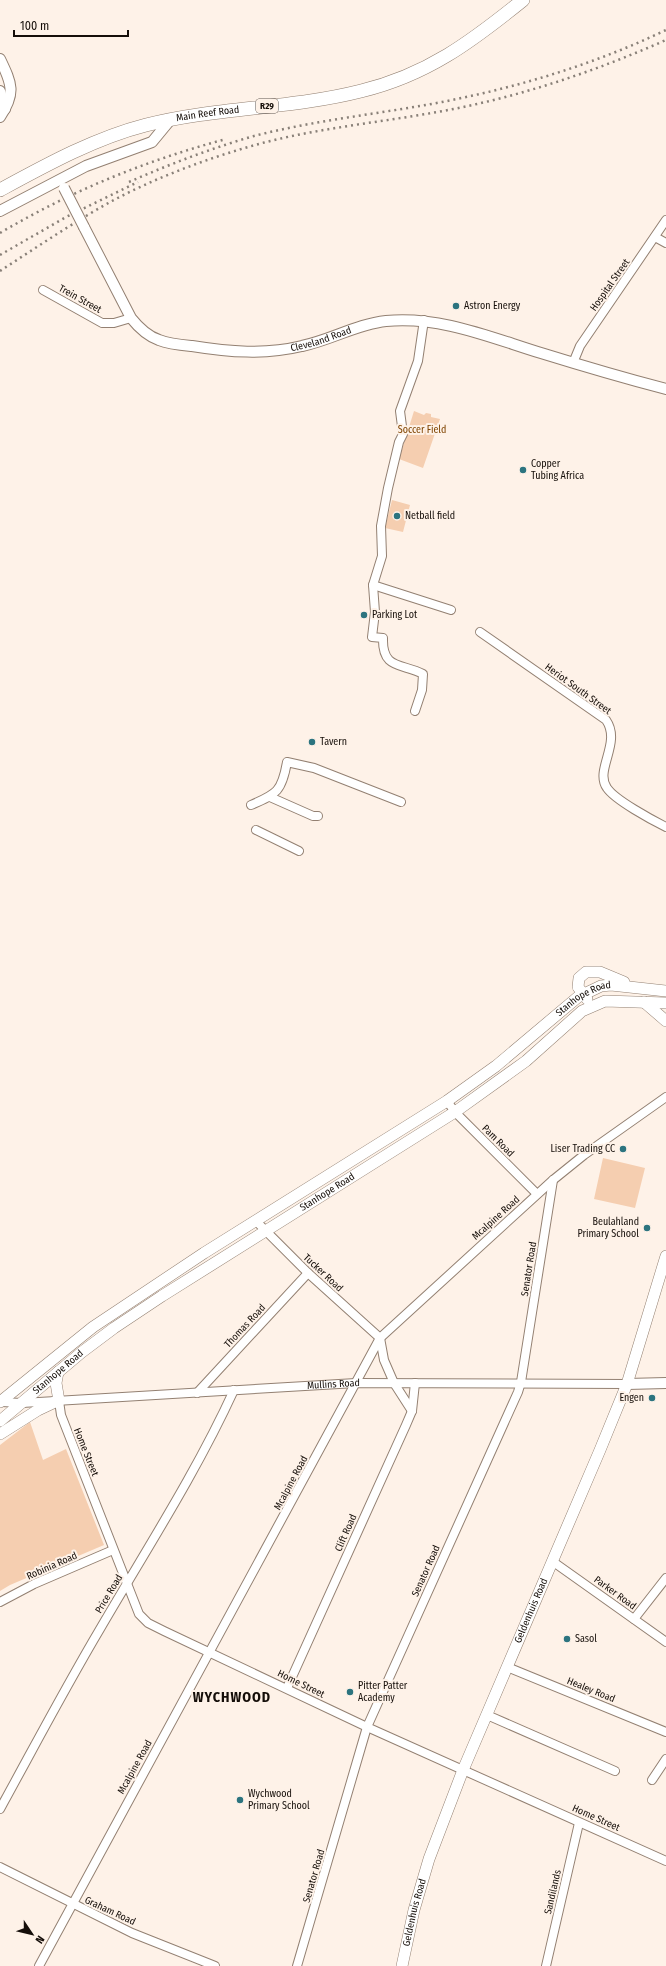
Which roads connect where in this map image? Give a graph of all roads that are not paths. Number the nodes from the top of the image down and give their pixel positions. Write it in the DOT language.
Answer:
graph roads {
  1 [pos="522,0"];
  2 [pos="0,59"];
  3 [pos="0,91"];
  4 [pos="2,113"];
  5 [pos="171,120"];
  6 [pos="59,179"];
  7 [pos="0,190"];
  8 [pos="0,211"];
  9 [pos="666,220"];
  10 [pos="655,238"];
  11 [pos="666,243"];
  12 [pos="43,290"];
  13 [pos="131,318"];
  14 [pos="424,320"];
  15 [pos="572,363"];
  16 [pos="666,389"];
  17 [pos="373,585"];
  18 [pos="451,610"];
  19 [pos="480,632"];
  20 [pos="415,711"];
  21 [pos="270,797"];
  22 [pos="401,802"];
  23 [pos="251,805"];
  24 [pos="318,816"];
  25 [pos="666,828"];
  26 [pos="256,830"];
  27 [pos="299,851"];
  28 [pos="636,987"];
  29 [pos="666,991"];
  30 [pos="582,995"];
  31 [pos="644,1002"];
  32 [pos="666,1003"];
  33 [pos="594,1004"];
  34 [pos="666,1021"];
  35 [pos="496,1066"];
  36 [pos="503,1079"];
  37 [pos="666,1097"];
  38 [pos="447,1101"];
  39 [pos="455,1112"];
  40 [pos="553,1180"];
  41 [pos="306,1190"];
  42 [pos="537,1194"];
  43 [pos="313,1201"];
  44 [pos="256,1221"];
  45 [pos="266,1230"];
  46 [pos="666,1256"];
  47 [pos="308,1273"];
  48 [pos="380,1338"];
  49 [pos="58,1372"];
  50 [pos="521,1382"];
  51 [pos="356,1383"];
  52 [pos="394,1383"];
  53 [pos="415,1383"];
  54 [pos="666,1383"];
  55 [pos="627,1384"];
  56 [pos="234,1390"];
  57 [pos="197,1393"];
  58 [pos="58,1401"];
  59 [pos="0,1402"];
  60 [pos="22,1403"];
  61 [pos="412,1411"];
  62 [pos="0,1421"];
  63 [pos="0,1434"];
  64 [pos="113,1550"];
  65 [pos="552,1560"];
  66 [pos="666,1578"];
  67 [pos="127,1584"];
  68 [pos="0,1602"];
  69 [pos="634,1619"];
  70 [pos="666,1642"];
  71 [pos="209,1652"];
  72 [pos="508,1667"];
  73 [pos="287,1688"];
  74 [pos="487,1714"];
  75 [pos="367,1727"];
  76 [pos="666,1732"];
  77 [pos="666,1760"];
  78 [pos="463,1770"];
  79 [pos="615,1771"];
  80 [pos="652,1780"];
  81 [pos="0,1809"];
  82 [pos="579,1823"];
  83 [pos="666,1861"];
  84 [pos="0,1868"];
  85 [pos="72,1904"];
  86 [pos="199,1963"];
  87 [pos="39,1966"];
  88 [pos="215,1966"];
  89 [pos="297,1966"];
  90 [pos="402,1966"];
  91 [pos="546,1966"];
  1 -- 5 [label="main road, Main Reef Road / R29"];
  2 -- 4 [label="street"];
  3 -- 4 [label="street"];
  5 -- 6 [label="street"];
  5 -- 7 [label="main road, Main Reef Road / R29"];
  6 -- 8 [label="street"];
  6 -- 13 [label="street, Cleveland Road, bridge"];
  9 -- 10 [label="street, Hospital Street"];
  10 -- 11 [label="street"];
  10 -- 15 [label="street, Hospital Street"];
  12 -- 13 [label="street, Trein Street"];
  13 -- 14 [label="street, Cleveland Road"];
  14 -- 15 [label="street, Cleveland Road"];
  14 -- 17 [label="street"];
  15 -- 16 [label="street, Cleveland Road"];
  17 -- 18 [label="street"];
  17 -- 20 [label="street"];
  19 -- 25 [label="street, Heriot South Street"];
  21 -- 22 [label="street"];
  21 -- 23 [label="street"];
  21 -- 24 [label="street"];
  26 -- 27 [label="street"];
  28 -- 29 [label="main road, Stanhope Road"];
  28 -- 30 [label="main road, Stanhope Road"];
  28 -- 30 [label="main road"];
  30 -- 33 [label="main road"];
  30 -- 35 [label="main road, Stanhope Road"];
  31 -- 32 [label="main road, Stanhope Road"];
  31 -- 33 [label="main road, Stanhope Road"];
  31 -- 34 [label="main road"];
  33 -- 36 [label="main road, Stanhope Road"];
  35 -- 36 [label="main road"];
  35 -- 38 [label="main road, Stanhope Road"];
  36 -- 39 [label="main road, Stanhope Road"];
  37 -- 40 [label="street, Mcalpine Road"];
  38 -- 39 [label="street, Pam Road"];
  38 -- 41 [label="main road, Stanhope Road"];
  39 -- 42 [label="street, Pam Road"];
  39 -- 43 [label="main road, Stanhope Road"];
  40 -- 42 [label="street, Mcalpine Road"];
  40 -- 50 [label="street, Senator Road"];
  41 -- 43 [label="main road"];
  41 -- 44 [label="main road, Stanhope Road"];
  42 -- 48 [label="street, Mcalpine Road"];
  43 -- 45 [label="main road, Stanhope Road"];
  44 -- 45 [label="street, Tucker Road"];
  44 -- 59 [label="main road, Stanhope Road"];
  45 -- 47 [label="street, Tucker Road"];
  45 -- 49 [label="main road, Stanhope Road"];
  46 -- 55 [label="main road, Geldenhuis Road"];
  47 -- 48 [label="street, Tucker Road"];
  47 -- 57 [label="street, Thomas Road"];
  48 -- 51 [label="street, Mcalpine Road"];
  48 -- 52 [label="street"];
  49 -- 58 [label="main road"];
  49 -- 60 [label="main road, Stanhope Road"];
  50 -- 53 [label="street, Mullins Road"];
  50 -- 55 [label="street, Mullins Road"];
  50 -- 75 [label="street, Senator Road"];
  51 -- 52 [label="street, Mullins Road"];
  51 -- 56 [label="street, Mullins Road"];
  51 -- 71 [label="street, Mcalpine Road"];
  52 -- 53 [label="street, Mullins Road"];
  52 -- 61 [label="street"];
  53 -- 61 [label="street, Clift Road"];
  54 -- 55 [label="street, Mullins Road"];
  55 -- 65 [label="main road, Geldenhuis Road"];
  56 -- 57 [label="street, Mullins Road"];
  56 -- 67 [label="street, Price Road"];
  57 -- 58 [label="street, Mullins Road"];
  58 -- 60 [label="street, Mullins Road"];
  58 -- 63 [label="main road"];
  58 -- 64 [label="street, Home Street"];
  59 -- 60 [label="street, Mullins Road"];
  60 -- 62 [label="main road, Stanhope Road"];
  61 -- 73 [label="street, Clift Road"];
  64 -- 67 [label="street, Home Street"];
  64 -- 68 [label="street, Robinia Road"];
  65 -- 69 [label="street, Parker Road"];
  65 -- 72 [label="main road, Geldenhuis Road"];
  66 -- 69 [label="street"];
  67 -- 71 [label="street, Home Street"];
  67 -- 81 [label="street, Price Road"];
  69 -- 70 [label="street, Parker Road"];
  71 -- 73 [label="street, Home Street"];
  71 -- 85 [label="street, Mcalpine Road"];
  72 -- 74 [label="main road, Geldenhuis Road"];
  72 -- 76 [label="street, Healey Road"];
  73 -- 75 [label="street, Home Street"];
  74 -- 78 [label="main road, Geldenhuis Road"];
  74 -- 79 [label="street"];
  75 -- 78 [label="street, Home Street"];
  75 -- 89 [label="street, Senator Road"];
  77 -- 80 [label="street"];
  78 -- 82 [label="street, Home Street"];
  78 -- 90 [label="main road, Geldenhuis Road"];
  82 -- 83 [label="street, Home Street"];
  82 -- 91 [label="street, Sandilands"];
  84 -- 85 [label="street, Graham Road"];
  85 -- 86 [label="street, Graham Road"];
  85 -- 87 [label="street, Mcalpine Road"];
  86 -- 88 [label="street, Graham Road"];
}
